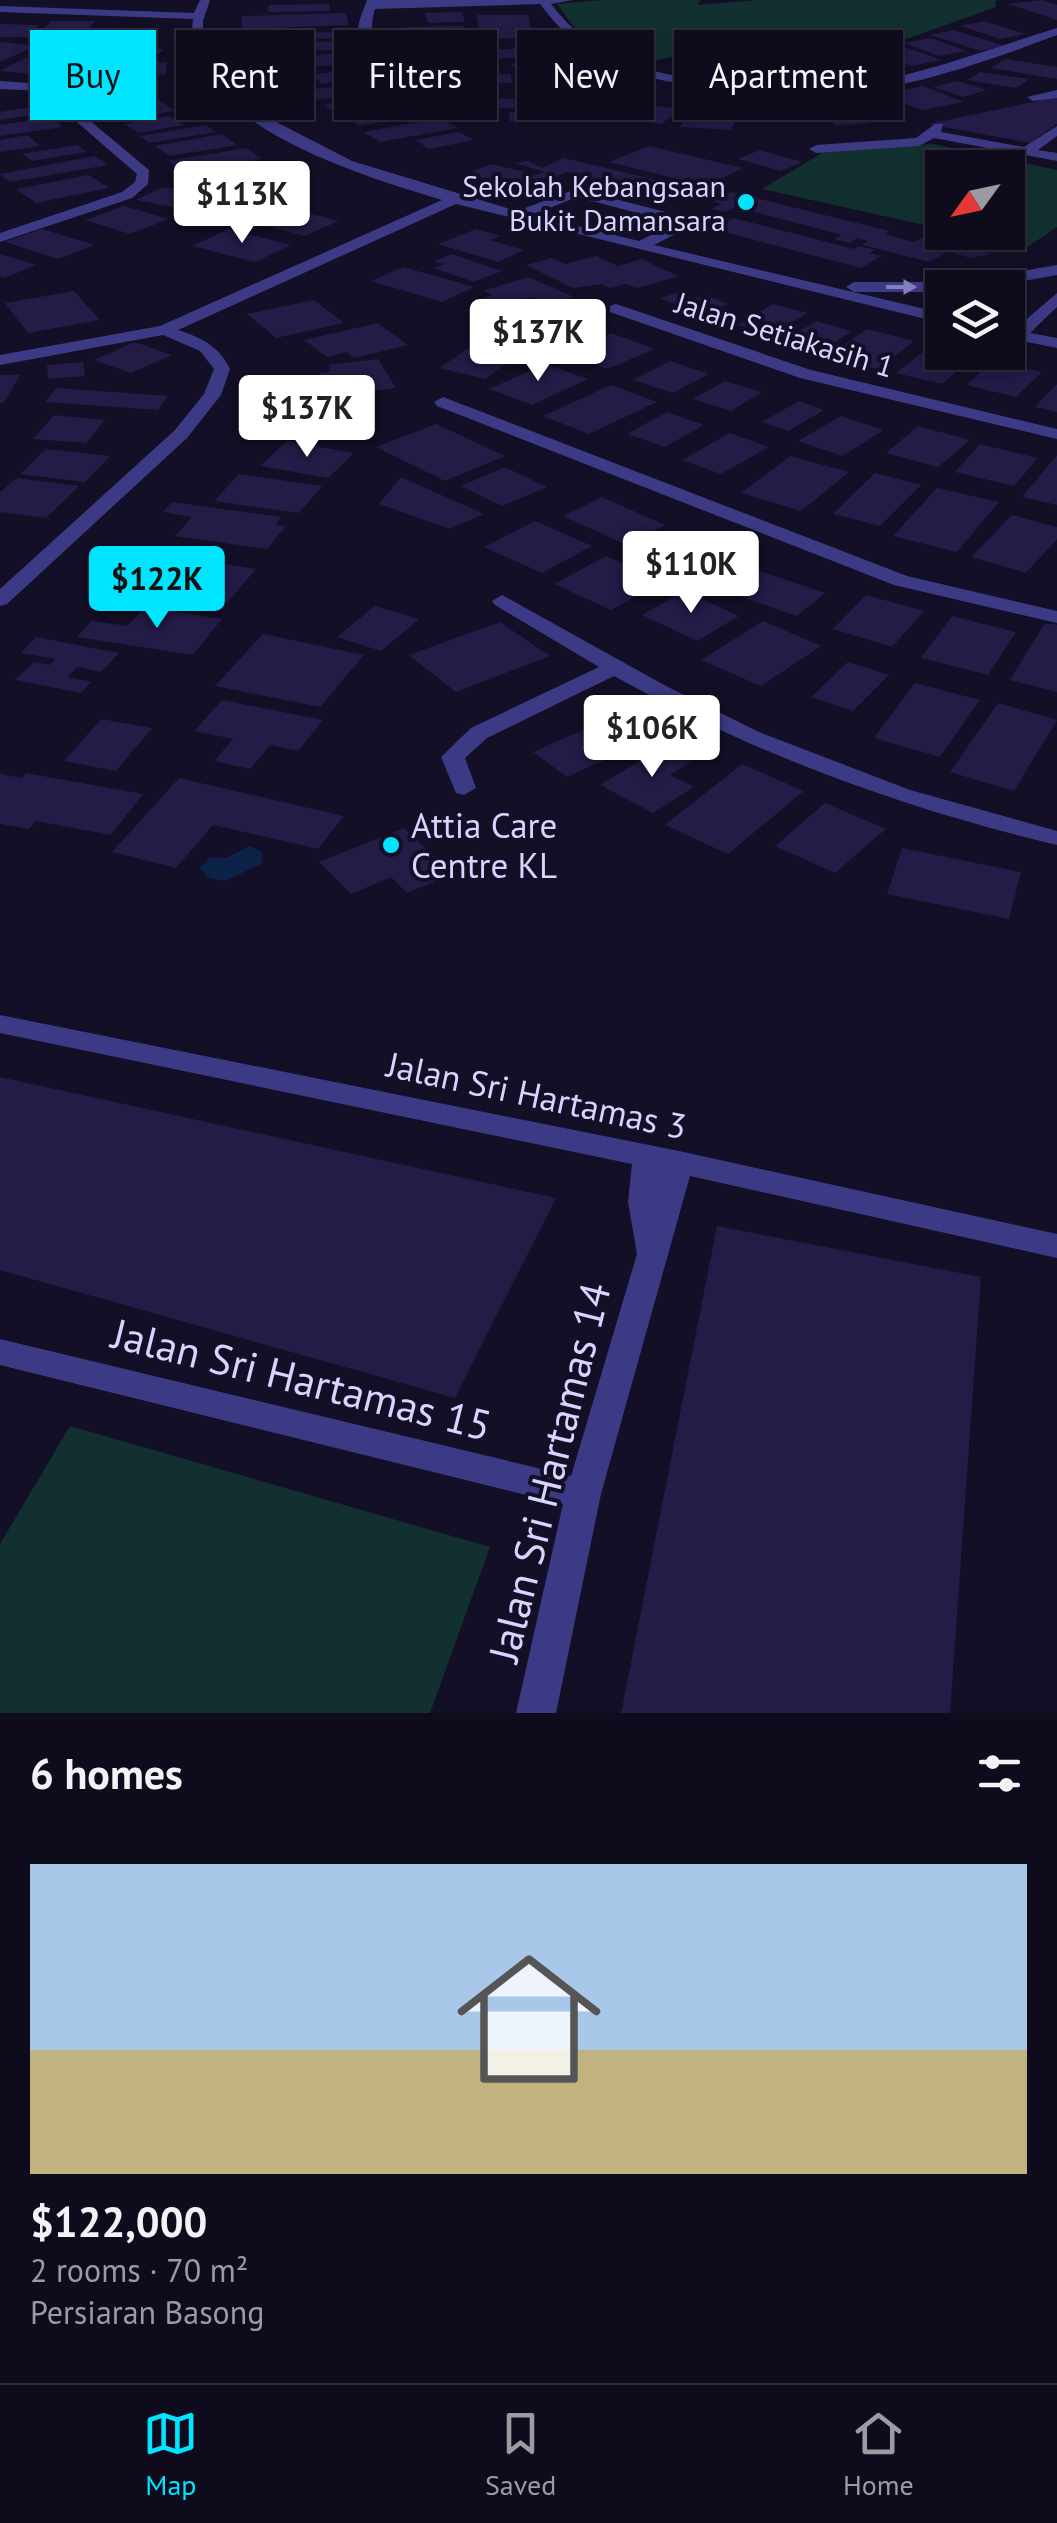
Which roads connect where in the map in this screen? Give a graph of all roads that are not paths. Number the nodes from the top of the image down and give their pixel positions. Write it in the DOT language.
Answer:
graph roads {
  1 [pos="205,0"];
  2 [pos="568,0"];
  3 [pos="544,2"];
  4 [pos="371,3"];
  5 [pos="61,4"];
  6 [pos="0,9"];
  7 [pos="196,16"];
  8 [pos="364,30"];
  9 [pos="1057,31"];
  10 [pos="0,85"];
  11 [pos="30,87"];
  12 [pos="1057,94"];
  13 [pos="1034,97"];
  14 [pos="82,120"];
  15 [pos="1057,130"];
  16 [pos="816,149"];
  17 [pos="1031,149"];
  18 [pos="1057,154"];
  19 [pos="456,199"];
  20 [pos="519,215"];
  21 [pos="0,238"];
  22 [pos="640,246"];
  23 [pos="1057,270"];
  24 [pos="804,287"];
  25 [pos="1057,298"];
  26 [pos="616,309"];
  27 [pos="925,314"];
  28 [pos="1025,324"];
  29 [pos="164,330"];
  30 [pos="1025,336"];
  31 [pos="1057,343"];
  32 [pos="0,360"];
  33 [pos="443,402"];
  34 [pos="1057,434"];
  35 [pos="0,600"];
  36 [pos="502,601"];
  37 [pos="1057,617"];
  38 [pos="615,667"];
  39 [pos="464,788"];
  40 [pos="1057,838"];
  41 [pos="0,1024"];
  42 [pos="648,1156"];
  43 [pos="679,1162"];
  44 [pos="1057,1246"];
  45 [pos="651,1254"];
  46 [pos="0,1352"];
  47 [pos="583,1494"];
  48 [pos="536,1713"];
  1 -- 7 [label="street"];
  2 -- 3 [label="street"];
  3 -- 4 [label="street"];
  3 -- 9 [label="street"];
  4 -- 8 [label="street"];
  5 -- 6 [label="street"];
  5 -- 7 [label="street"];
  7 -- 19 [label="street"];
  10 -- 11 [label="street"];
  12 -- 13 [label="street"];
  14 -- 21 [label="street"];
  15 -- 17 [label="street"];
  16 -- 17 [label="street"];
  17 -- 18 [label="street"];
  19 -- 20 [label="street"];
  19 -- 29 [label="street"];
  20 -- 22 [label="street"];
  20 -- 22 [label="street"];
  22 -- 24 [label="street"];
  24 -- 23 [label="street, one-way"];
  24 -- 27 [label="street"];
  25 -- 28 [label="street"];
  26 -- 34 [label="street, Jalan Setiakasih 1"];
  29 -- 32 [label="street"];
  29 -- 35 [label="street"];
  30 -- 31 [label="street"];
  33 -- 37 [label="street"];
  36 -- 38 [label="street"];
  38 -- 39 [label="street"];
  38 -- 40 [label="street"];
  41 -- 42 [label="street, Jalan Sri Hartamas 3"];
  42 -- 43 [label="street, Jalan Sri Hartamas 3"];
  42 -- 45 [label="street, Jalan Sri Hartamas 14"];
  43 -- 44 [label="street, Jalan Sri Hartamas 3"];
  43 -- 45 [label="street, Jalan Sri Hartamas 14"];
  45 -- 47 [label="street, Jalan Sri Hartamas 14"];
  46 -- 47 [label="street, Jalan Sri Hartamas 15"];
  47 -- 48 [label="street, Jalan Sri Hartamas 14"];
}
